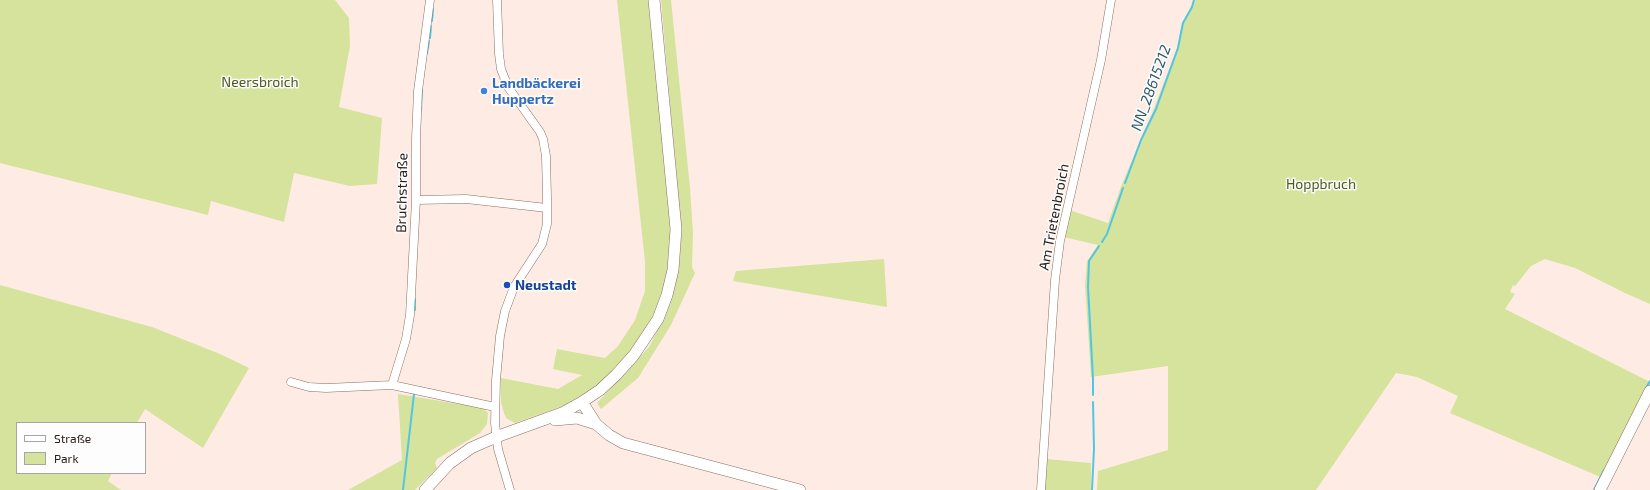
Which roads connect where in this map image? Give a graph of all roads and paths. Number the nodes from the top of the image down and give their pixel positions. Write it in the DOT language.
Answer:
graph roads {
  1 [pos="430,0"];
  2 [pos="497,0"];
  3 [pos="654,0"];
  4 [pos="1112,0"];
  5 [pos="416,200"];
  6 [pos="548,208"];
  7 [pos="291,382"];
  8 [pos="392,385"];
  9 [pos="1650,391"];
  10 [pos="582,402"];
  11 [pos="495,407"];
  12 [pos="538,422"];
  13 [pos="596,424"];
  14 [pos="496,437"];
  15 [pos="425,490"];
  16 [pos="510,490"];
  17 [pos="800,490"];
  18 [pos="1041,490"];
  19 [pos="1600,490"];
  1 -- 5 [label="street, Bruchstraße"];
  2 -- 6 [label="street"];
  3 -- 10 [label="main road"];
  4 -- 18 [label="street, Am Trietenbroich"];
  5 -- 6 [label="street"];
  5 -- 8 [label="street, Bruchstraße"];
  6 -- 11 [label="street"];
  7 -- 8 [label="street"];
  8 -- 11 [label="street"];
  9 -- 19 [label="main road"];
  10 -- 12 [label="main road"];
  10 -- 13 [label="main road"];
  11 -- 14 [label="street"];
  12 -- 13 [label="main road"];
  12 -- 14 [label="main road"];
  13 -- 17 [label="main road"];
  14 -- 15 [label="main road"];
  14 -- 16 [label="street"];
}
